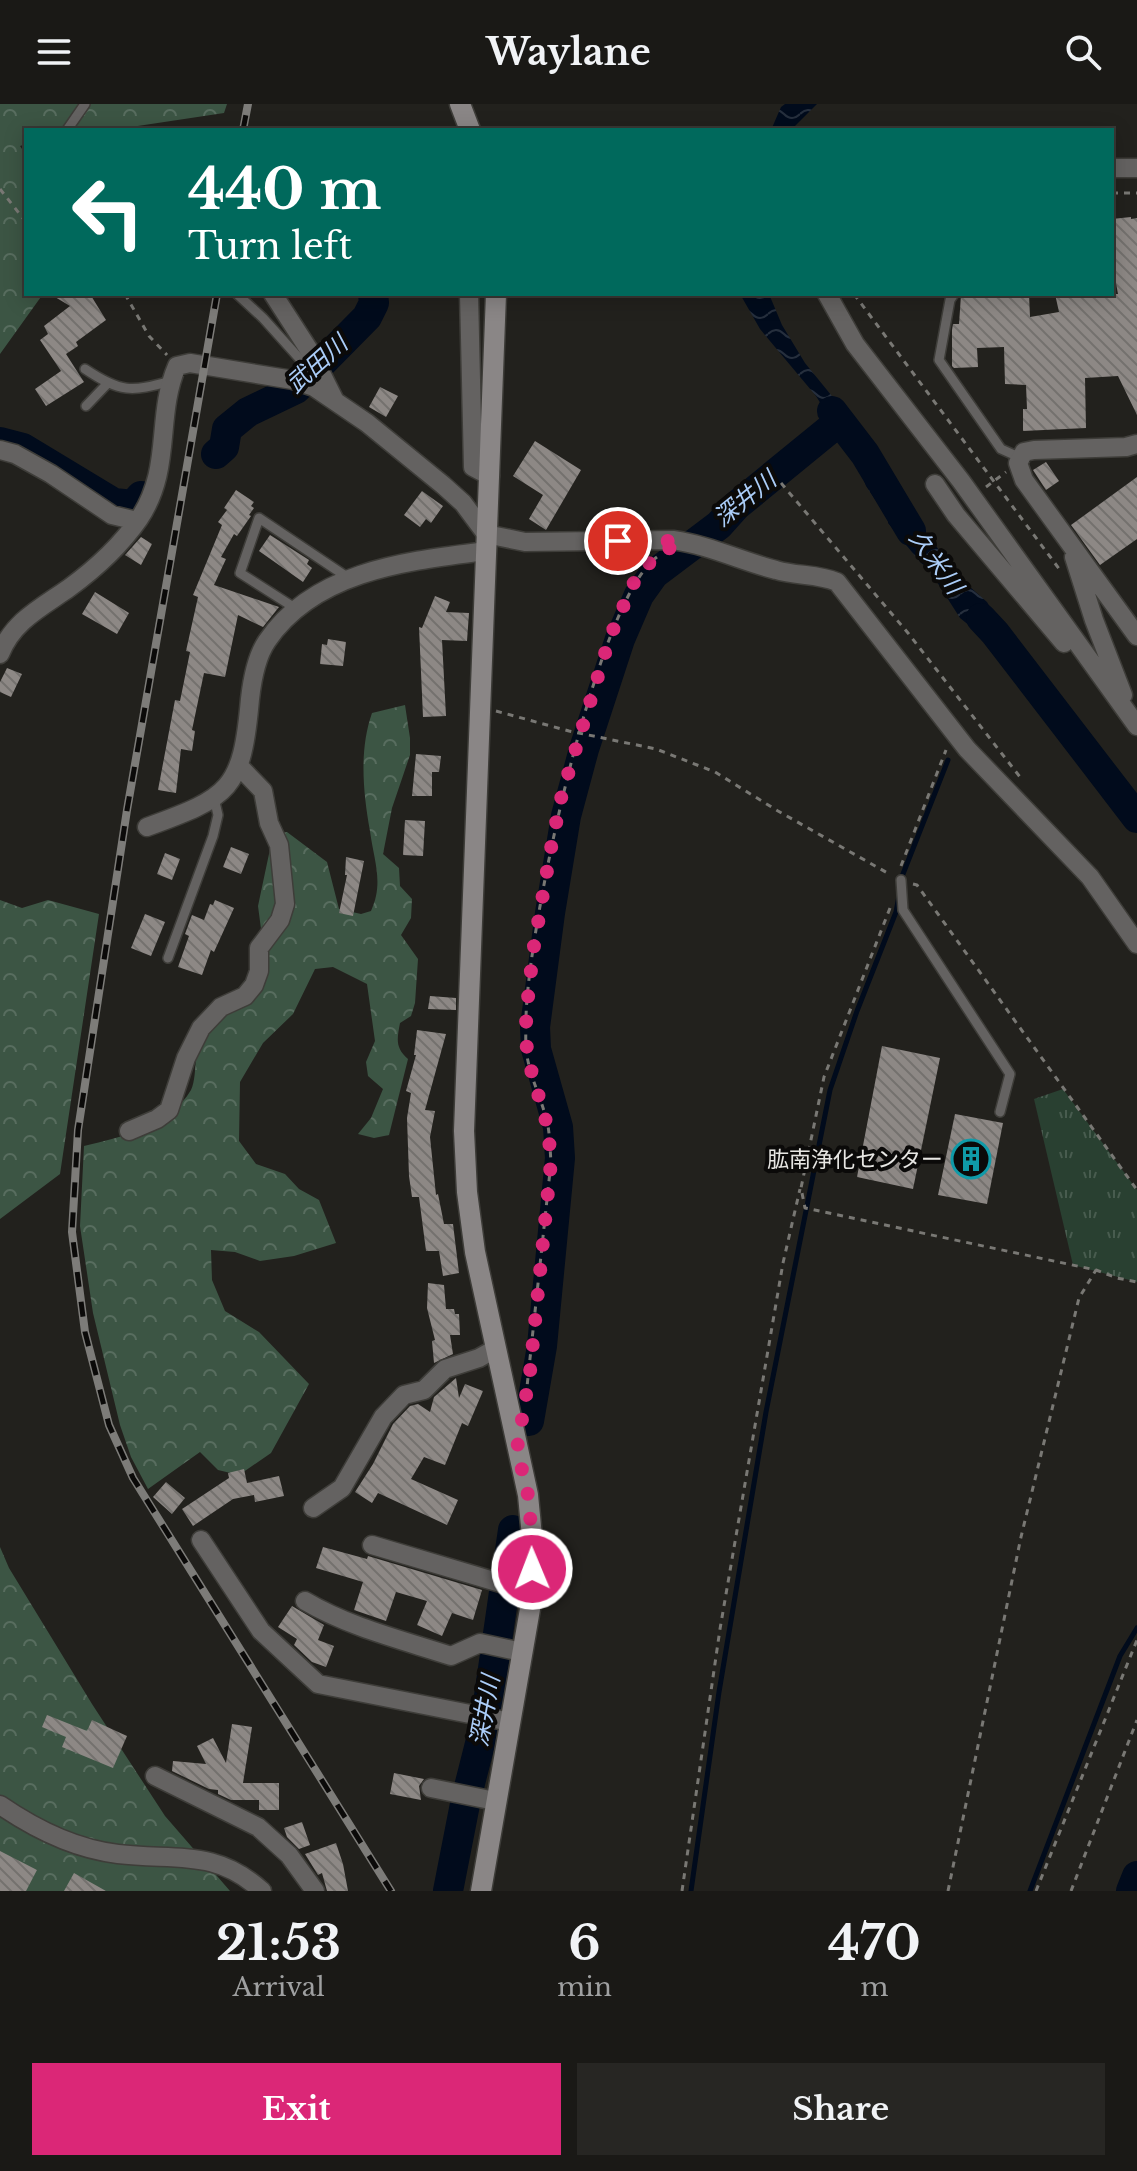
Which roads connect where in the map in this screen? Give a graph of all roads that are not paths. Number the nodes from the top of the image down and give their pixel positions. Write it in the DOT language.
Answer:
graph roads {
  1 [pos="85,104"];
  2 [pos="460,104"];
  3 [pos="68,128"];
  4 [pos="469,128"];
  5 [pos="1114,168"];
  6 [pos="1137,168"];
  7 [pos="239,296"];
  8 [pos="274,296"];
  9 [pos="469,296"];
  10 [pos="496,296"];
  11 [pos="828,296"];
  12 [pos="953,296"];
  13 [pos="85,369"];
  14 [pos="174,374"];
  15 [pos="107,384"];
  16 [pos="334,399"];
  17 [pos="86,406"];
  18 [pos="1137,444"];
  19 [pos="0,450"];
  20 [pos="1020,460"];
  21 [pos="490,476"];
  22 [pos="935,484"];
  23 [pos="137,521"];
  24 [pos="1064,535"];
  25 [pos="486,543"];
  26 [pos="350,579"];
  27 [pos="298,610"];
  28 [pos="1137,636"];
  29 [pos="1,646"];
  30 [pos="1136,726"];
  31 [pos="239,766"];
  32 [pos="214,798"];
  33 [pos="147,827"];
  34 [pos="901,880"];
  35 [pos="1137,944"];
  36 [pos="168,958"];
  37 [pos="1000,1112"];
  38 [pos="129,1131"];
  39 [pos="495,1349"];
  40 [pos="313,1508"];
  41 [pos="201,1540"];
  42 [pos="372,1545"];
  43 [pos="531,1592"];
  44 [pos="305,1601"];
  45 [pos="522,1652"];
  46 [pos="510,1722"];
  47 [pos="155,1776"];
  48 [pos="431,1788"];
  49 [pos="495,1801"];
  50 [pos="0,1805"];
  51 [pos="262,1891"];
  52 [pos="315,1891"];
  53 [pos="481,1891"];
  1 -- 3 [label="lane"];
  2 -- 4 [label="street"];
  5 -- 6 [label="street"];
  7 -- 16 [label="lane"];
  8 -- 16 [label="street"];
  9 -- 21 [label="street"];
  10 -- 21 [label="street"];
  11 -- 30 [label="street"];
  12 -- 20 [label="lane"];
  13 -- 15 [label="lane"];
  14 -- 15 [label="lane"];
  14 -- 16 [label="street"];
  14 -- 23 [label="street"];
  15 -- 17 [label="lane"];
  16 -- 25 [label="street"];
  18 -- 20 [label="street"];
  19 -- 23 [label="street"];
  20 -- 24 [label="street"];
  21 -- 25 [label="street"];
  22 -- 30 [label="street"];
  23 -- 29 [label="street"];
  24 -- 28 [label="street"];
  24 -- 30 [label="street"];
  25 -- 26 [label="street"];
  25 -- 35 [label="street"];
  25 -- 39 [label="street"];
  26 -- 27 [label="street"];
  26 -- 27 [label="lane"];
  27 -- 31 [label="street"];
  31 -- 32 [label="street"];
  31 -- 38 [label="street"];
  32 -- 33 [label="street"];
  32 -- 36 [label="lane"];
  34 -- 37 [label="lane"];
  39 -- 40 [label="street"];
  39 -- 43 [label="street"];
  41 -- 46 [label="street"];
  42 -- 43 [label="street"];
  43 -- 45 [label="street"];
  44 -- 45 [label="street"];
  45 -- 46 [label="street"];
  46 -- 49 [label="street"];
  47 -- 52 [label="street"];
  48 -- 49 [label="street"];
  49 -- 53 [label="street"];
  50 -- 51 [label="street"];
}
